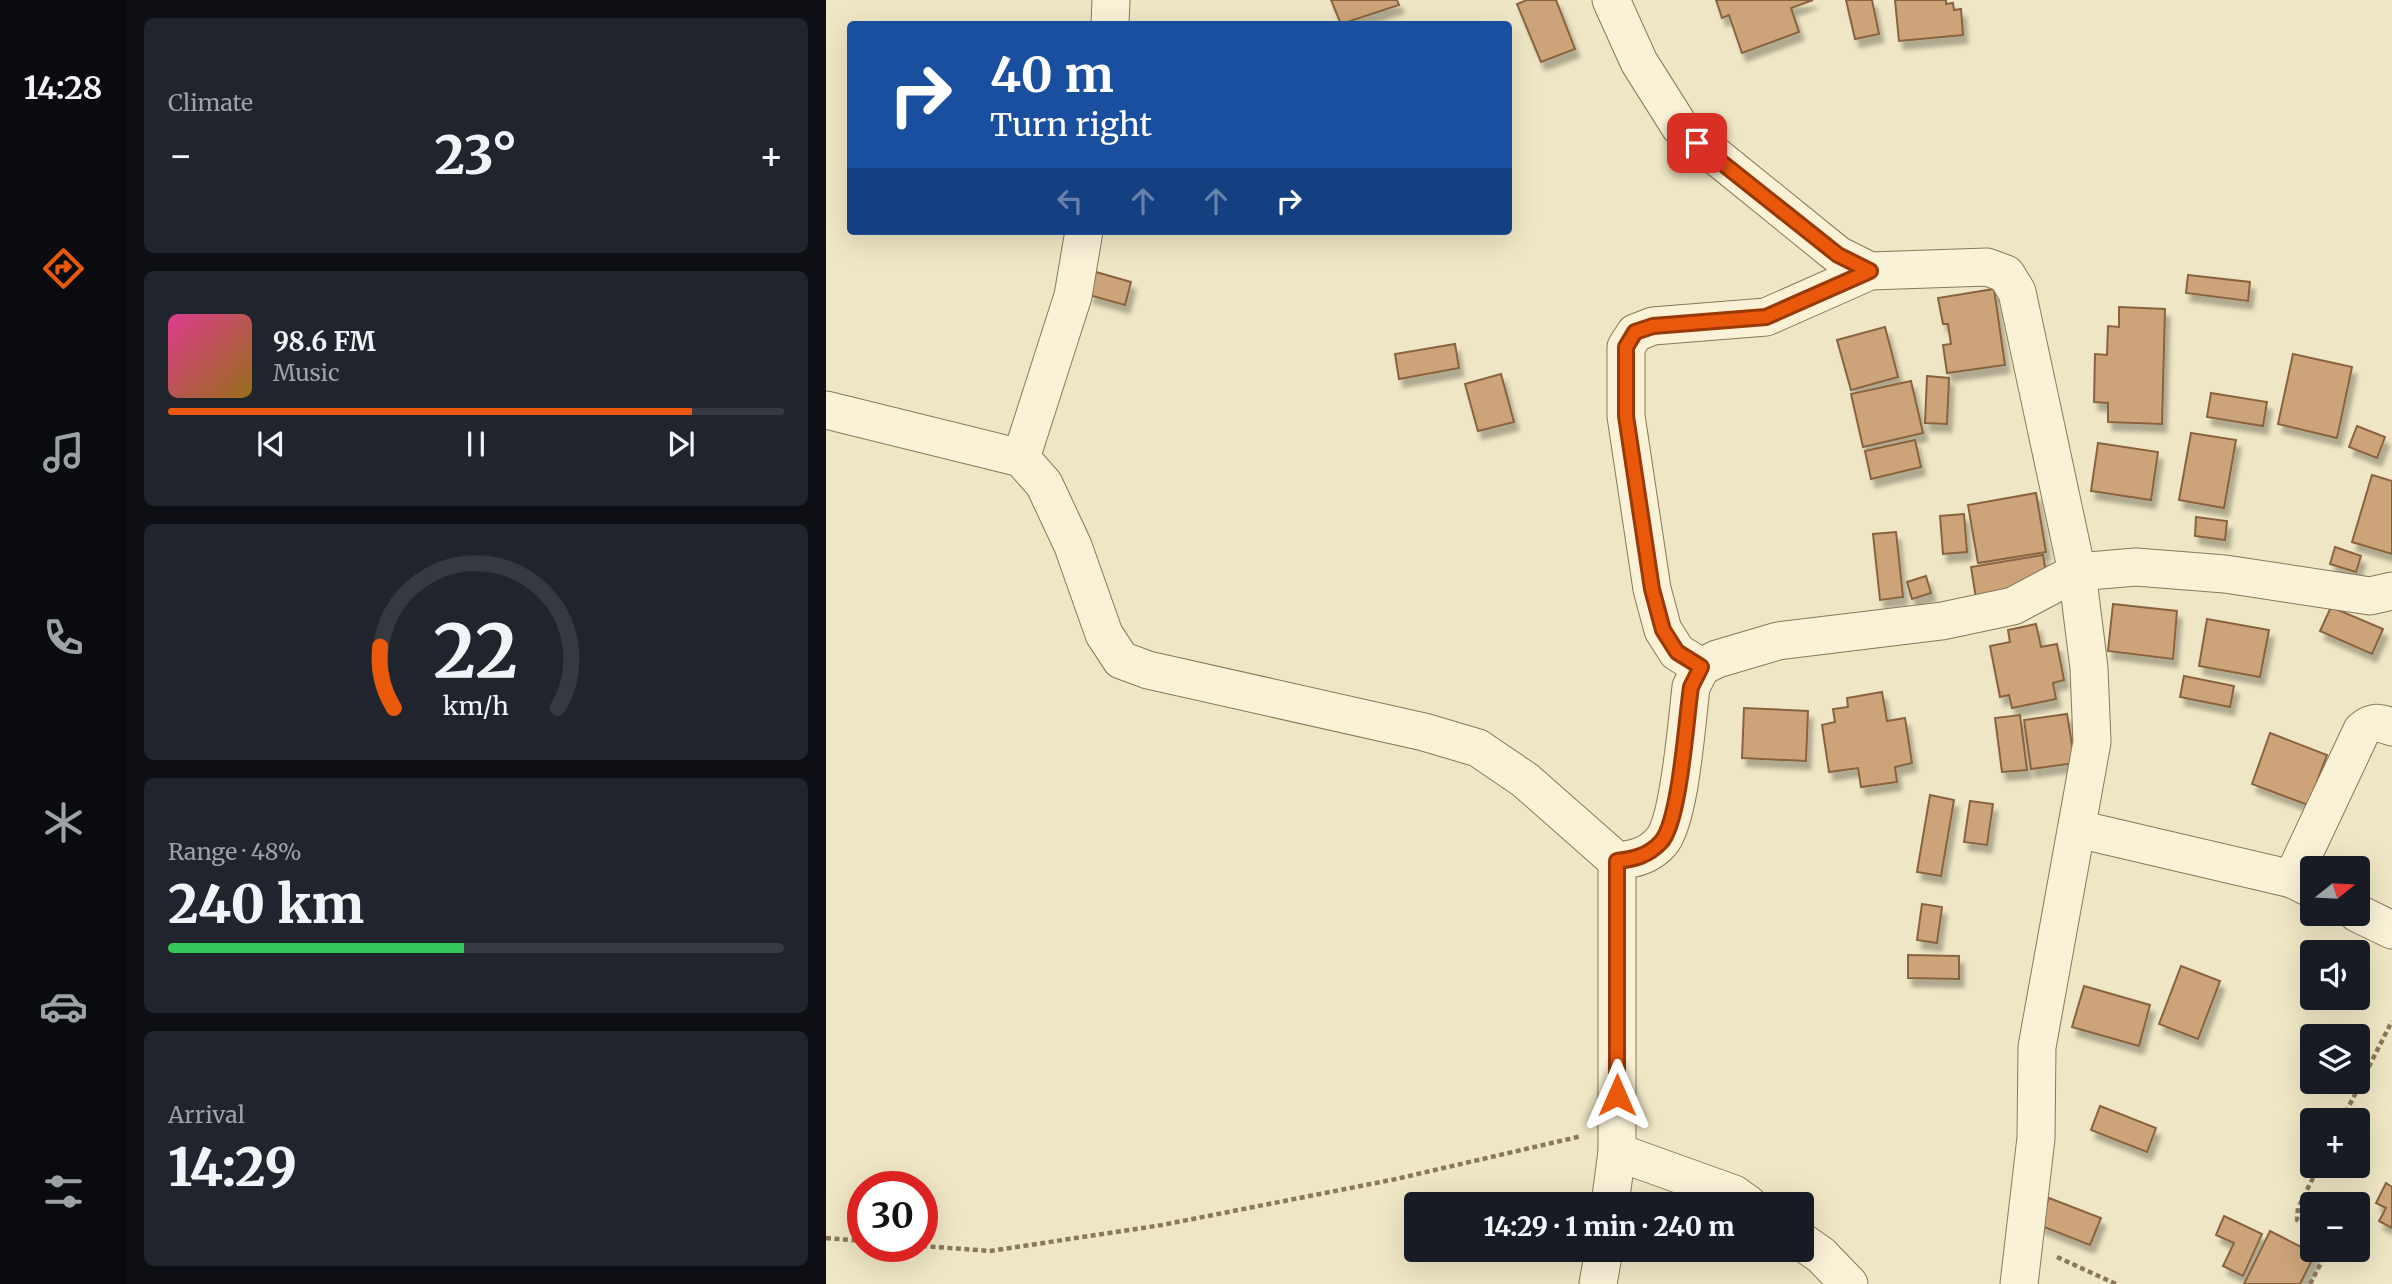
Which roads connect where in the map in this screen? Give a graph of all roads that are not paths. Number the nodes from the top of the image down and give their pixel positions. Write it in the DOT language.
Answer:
graph roads {
  1 [pos="1111,0"];
  2 [pos="1612,0"];
  3 [pos="1110,21"];
  4 [pos="1083,235"];
  5 [pos="1870,271"];
  6 [pos="826,410"];
  7 [pos="1021,457"];
  8 [pos="2077,572"];
  9 [pos="2392,592"];
  10 [pos="1701,667"];
  11 [pos="2392,727"];
  12 [pos="2078,829"];
  13 [pos="2313,856"];
  14 [pos="1617,861"];
  15 [pos="2300,884"];
  16 [pos="2370,919"];
  17 [pos="2392,930"];
  18 [pos="1617,1136"];
  19 [pos="1611,1192"];
  20 [pos="1730,1192"];
  21 [pos="1814,1250"];
  22 [pos="1602,1262"];
  23 [pos="1598,1284"];
  24 [pos="1849,1284"];
  25 [pos="2019,1284"];
  1 -- 3 [label="street"];
  2 -- 5 [label="street"];
  4 -- 7 [label="street"];
  5 -- 8 [label="street"];
  5 -- 10 [label="street"];
  6 -- 7 [label="street"];
  7 -- 14 [label="street"];
  8 -- 9 [label="street"];
  8 -- 10 [label="street"];
  8 -- 12 [label="street"];
  10 -- 14 [label="street"];
  11 -- 13 [label="street"];
  12 -- 15 [label="street"];
  12 -- 25 [label="street"];
  14 -- 18 [label="street"];
  16 -- 17 [label="street"];
  18 -- 19 [label="street"];
  18 -- 20 [label="street"];
  21 -- 24 [label="street"];
  22 -- 23 [label="street"];
}
